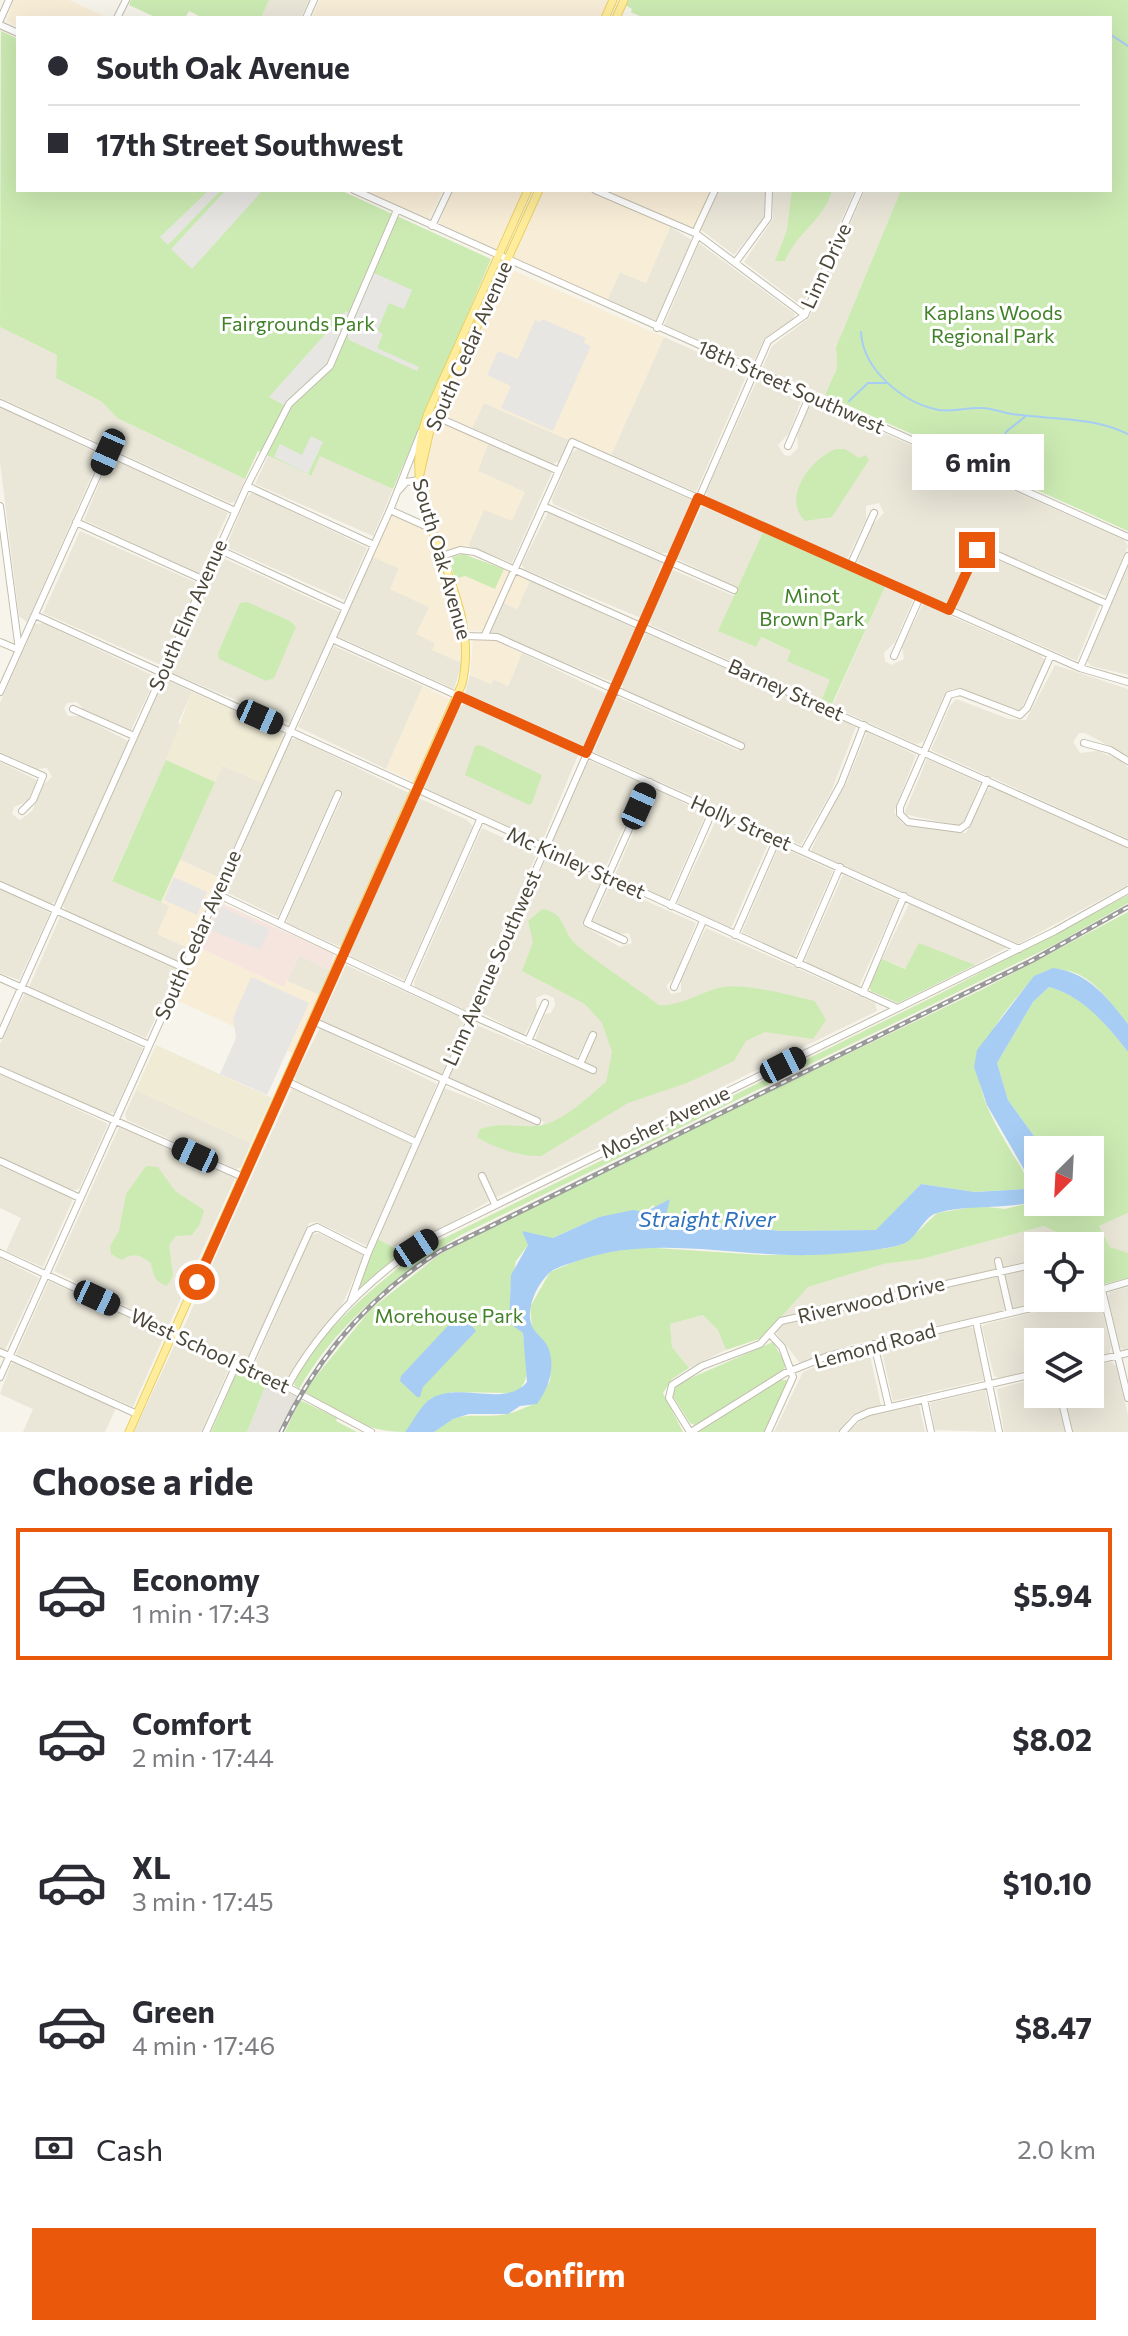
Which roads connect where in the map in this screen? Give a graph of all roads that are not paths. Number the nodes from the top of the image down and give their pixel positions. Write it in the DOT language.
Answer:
graph roads {
  1 [pos="9,0"];
  2 [pos="0,22"];
  3 [pos="358,192"];
  4 [pos="448,192"];
  5 [pos="527,192"];
  6 [pos="538,192"];
  7 [pos="599,192"];
  8 [pos="714,192"];
  9 [pos="769,192"];
  10 [pos="859,192"];
  11 [pos="397,210"];
  12 [pos="432,226"];
  13 [pos="696,235"];
  14 [pos="503,259"];
  15 [pos="735,263"];
  16 [pos="805,315"];
  17 [pos="657,328"];
  18 [pos="755,371"];
  19 [pos="810,395"];
  20 [pos="0,403"];
  21 [pos="428,413"];
  22 [pos="436,417"];
  23 [pos="421,432"];
  24 [pos="788,446"];
  25 [pos="108,452"];
  26 [pos="559,471"];
  27 [pos="419,480"];
  28 [pos="247,486"];
  29 [pos="397,493"];
  30 [pos="698,498"];
  31 [pos="0,506"];
  32 [pos="543,506"];
  33 [pos="390,510"];
  34 [pos="235,511"];
  35 [pos="874,513"];
  36 [pos="76,522"];
  37 [pos="432,529"];
  38 [pos="1128,537"];
  39 [pos="374,545"];
  40 [pos="218,549"];
  41 [pos="442,556"];
  42 [pos="1128,556"];
  43 [pos="670,562"];
  44 [pos="850,566"];
  45 [pos="515,569"];
  46 [pos="204,580"];
  47 [pos="734,590"];
  48 [pos="920,597"];
  49 [pos="1107,604"];
  50 [pos="345,608"];
  51 [pos="949,610"];
  52 [pos="35,615"];
  53 [pos="642,626"];
  54 [pos="485,635"];
  55 [pos="466,636"];
  56 [pos="332,639"];
  57 [pos="0,642"];
  58 [pos="19,650"];
  59 [pos="1051,655"];
  60 [pos="894,656"];
  61 [pos="1080,668"];
  62 [pos="162,673"];
  63 [pos="1128,682"];
  64 [pos="614,690"];
  65 [pos="0,692"];
  66 [pos="459,696"];
  67 [pos="73,709"];
  68 [pos="864,725"];
  69 [pos="290,731"];
  70 [pos="134,736"];
  71 [pos="1084,743"];
  72 [pos="741,746"];
  73 [pos="923,752"];
  74 [pos="586,753"];
  75 [pos="0,757"];
  76 [pos="1128,761"];
  77 [pos="987,780"];
  78 [pos="650,782"];
  79 [pos="417,790"];
  80 [pos="338,794"];
  81 [pos="713,810"];
  82 [pos="22,811"];
  83 [pos="480,820"];
  84 [pos="777,839"];
  85 [pos="1128,844"];
  86 [pos="544,849"];
  87 [pos="804,851"];
  88 [pos="840,867"];
  89 [pos="608,878"];
  90 [pos="0,885"];
  91 [pos="1128,890"];
  92 [pos="217,894"];
  93 [pos="904,896"];
  94 [pos="671,906"];
  95 [pos="56,910"];
  96 [pos="703,921"];
  97 [pos="280,924"];
  98 [pos="735,935"];
  99 [pos="624,940"];
  100 [pos="1019,949"];
  101 [pos="343,955"];
  102 [pos="798,964"];
  103 [pos="184,968"];
  104 [pos="0,978"];
  105 [pos="21,987"];
  106 [pos="406,987"];
  107 [pos="674,987"];
  108 [pos="863,993"];
  109 [pos="545,1003"];
  110 [pos="897,1008"];
  111 [pos="471,1016"];
  112 [pos="313,1021"];
  113 [pos="0,1035"];
  114 [pos="593,1035"];
  115 [pos="528,1041"];
  116 [pos="149,1045"];
  117 [pos="580,1064"];
  118 [pos="0,1070"];
  119 [pos="593,1070"];
  120 [pos="286,1081"];
  121 [pos="443,1081"];
  122 [pos="115,1120"];
  123 [pos="537,1121"];
  124 [pos="416,1142"];
  125 [pos="0,1161"];
  126 [pos="482,1176"];
  127 [pos="243,1177"];
  128 [pos="80,1198"];
  129 [pos="495,1204"];
  130 [pos="0,1253"];
  131 [pos="368,1253"];
  132 [pos="998,1261"];
  133 [pos="1024,1266"];
  134 [pos="1000,1270"];
  135 [pos="46,1274"];
  136 [pos="1128,1282"];
  137 [pos="1104,1289"];
  138 [pos="1104,1298"];
  139 [pos="350,1303"];
  140 [pos="1024,1310"];
  141 [pos="1010,1313"];
  142 [pos="976,1321"];
  143 [pos="173,1334"];
  144 [pos="770,1334"];
  145 [pos="874,1344"];
  146 [pos="0,1352"];
  147 [pos="1128,1353"];
  148 [pos="1118,1355"];
  149 [pos="9,1356"];
  150 [pos="1104,1358"];
  151 [pos="237,1363"];
  152 [pos="247,1369"];
  153 [pos="793,1370"];
  154 [pos="1024,1376"];
  155 [pos="0,1377"];
  156 [pos="991,1384"];
  157 [pos="287,1387"];
  158 [pos="1128,1398"];
  159 [pos="924,1399"];
  160 [pos="889,1407"];
  161 [pos="1063,1408"];
  162 [pos="137,1414"];
  163 [pos="129,1432"];
  164 [pos="206,1432"];
  165 [pos="371,1432"];
  166 [pos="691,1432"];
  167 [pos="768,1432"];
  168 [pos="843,1432"];
  169 [pos="931,1432"];
  170 [pos="999,1432"];
  171 [pos="1069,1432"];
  1 -- 2 [label="street"];
  3 -- 11 [label="street, 18th Street Southwest"];
  4 -- 12 [label="street"];
  5 -- 14 [label="main road, South Cedar Avenue"];
  6 -- 14 [label="main road, South Cedar Avenue"];
  7 -- 13 [label="street"];
  8 -- 13 [label="street"];
  9 -- 15 [label="street"];
  10 -- 16 [label="street, Linn Drive"];
  11 -- 12 [label="street, 18th Street Southwest"];
  11 -- 28 [label="street, South Elm Avenue"];
  12 -- 14 [label="street, 18th Street Southwest"];
  13 -- 15 [label="street"];
  13 -- 17 [label="street"];
  14 -- 17 [label="street, 18th Street Southwest"];
  14 -- 21 [label="main road, South Cedar Avenue"];
  14 -- 22 [label="main road, South Cedar Avenue"];
  15 -- 16 [label="street"];
  16 -- 18 [label="street, Linn Drive"];
  17 -- 18 [label="street, 18th Street Southwest"];
  18 -- 19 [label="street, 18th Street Southwest"];
  18 -- 30 [label="street, Linn Avenue Southwest"];
  19 -- 24 [label="street"];
  19 -- 38 [label="street, 18th Street Southwest"];
  20 -- 25 [label="street"];
  21 -- 22 [label="street"];
  21 -- 23 [label="main road, South Cedar Avenue"];
  22 -- 26 [label="street"];
  22 -- 27 [label="main road, South Cedar Avenue"];
  23 -- 27 [label="main road, South Oak Avenue"];
  23 -- 29 [label="street, South Cedar Avenue"];
  25 -- 34 [label="street"];
  25 -- 36 [label="street"];
  26 -- 30 [label="street"];
  26 -- 32 [label="street"];
  27 -- 29 [label="street"];
  27 -- 37 [label="main road, South Oak Avenue"];
  28 -- 34 [label="street, South Elm Avenue"];
  28 -- 39 [label="street"];
  29 -- 33 [label="street, South Cedar Avenue"];
  30 -- 43 [label="street, Linn Avenue Southwest"];
  30 -- 44 [label="street"];
  31 -- 58 [label="street"];
  32 -- 43 [label="street"];
  32 -- 45 [label="street"];
  33 -- 37 [label="street"];
  33 -- 39 [label="street, South Cedar Avenue"];
  34 -- 40 [label="street, South Elm Avenue"];
  35 -- 44 [label="street"];
  36 -- 46 [label="street"];
  36 -- 52 [label="street"];
  37 -- 41 [label="main road, South Oak Avenue"];
  39 -- 50 [label="street, South Cedar Avenue"];
  40 -- 46 [label="street, South Elm Avenue"];
  40 -- 50 [label="street"];
  41 -- 45 [label="street, Barney Street"];
  41 -- 55 [label="main road, South Oak Avenue"];
  42 -- 49 [label="street"];
  43 -- 47 [label="street"];
  43 -- 53 [label="street, Linn Avenue Southwest"];
  44 -- 48 [label="street"];
  45 -- 53 [label="street, Barney Street"];
  45 -- 54 [label="street"];
  46 -- 62 [label="street, South Elm Avenue"];
  48 -- 51 [label="street"];
  48 -- 60 [label="street"];
  49 -- 51 [label="street"];
  49 -- 61 [label="street"];
  50 -- 56 [label="street, South Cedar Avenue"];
  51 -- 59 [label="street"];
  52 -- 58 [label="street"];
  52 -- 62 [label="street, Mc Kinley Street"];
  53 -- 64 [label="street, Linn Avenue Southwest"];
  53 -- 68 [label="street, Barney Street"];
  54 -- 55 [label="street"];
  54 -- 64 [label="street"];
  55 -- 66 [label="main road, South Oak Avenue"];
  56 -- 66 [label="street, Holly Street"];
  56 -- 69 [label="street, South Cedar Avenue"];
  57 -- 58 [label="street"];
  58 -- 65 [label="street"];
  59 -- 61 [label="street"];
  59 -- 73 [label="street"];
  61 -- 63 [label="street"];
  62 -- 69 [label="street, Mc Kinley Street"];
  62 -- 70 [label="street, South Elm Avenue"];
  64 -- 72 [label="street"];
  64 -- 74 [label="street, Linn Avenue Southwest"];
  66 -- 74 [label="street, Holly Street"];
  66 -- 79 [label="main road, South Oak Avenue"];
  67 -- 70 [label="street"];
  68 -- 73 [label="street, Barney Street"];
  68 -- 87 [label="street"];
  69 -- 79 [label="street, Mc Kinley Street"];
  69 -- 92 [label="street, South Cedar Avenue"];
  70 -- 95 [label="street, South Elm Avenue"];
  71 -- 76 [label="street"];
  73 -- 77 [label="street, Barney Street"];
  73 -- 77 [label="street"];
  74 -- 78 [label="street, Holly Street"];
  74 -- 86 [label="street, Linn Avenue Southwest"];
  75 -- 82 [label="street"];
  77 -- 85 [label="street, Barney Street"];
  78 -- 81 [label="street, Holly Street"];
  78 -- 89 [label="street"];
  79 -- 83 [label="street, Mc Kinley Street"];
  79 -- 101 [label="main road, South Oak Avenue"];
  80 -- 97 [label="street"];
  81 -- 84 [label="street, Holly Street"];
  81 -- 94 [label="street"];
  83 -- 86 [label="street, Mc Kinley Street"];
  83 -- 106 [label="street"];
  84 -- 87 [label="street, Holly Street"];
  84 -- 98 [label="street"];
  86 -- 89 [label="street, Mc Kinley Street"];
  86 -- 111 [label="street, Linn Avenue Southwest"];
  87 -- 88 [label="street, Holly Street"];
  88 -- 93 [label="street, Holly Street"];
  88 -- 102 [label="street"];
  89 -- 94 [label="street, Mc Kinley Street"];
  89 -- 99 [label="street"];
  90 -- 95 [label="street"];
  91 -- 100 [label="street, Mosher Avenue"];
  92 -- 97 [label="street"];
  92 -- 103 [label="street, South Cedar Avenue"];
  93 -- 100 [label="street, Holly Street"];
  93 -- 108 [label="street"];
  94 -- 96 [label="street, Mc Kinley Street"];
  95 -- 103 [label="street"];
  95 -- 105 [label="street, South Elm Avenue"];
  96 -- 98 [label="street, Mc Kinley Street"];
  96 -- 107 [label="street"];
  97 -- 101 [label="street"];
  98 -- 102 [label="street, Mc Kinley Street"];
  100 -- 110 [label="street, Mosher Avenue"];
  101 -- 106 [label="street"];
  101 -- 112 [label="main road, South Oak Avenue"];
  102 -- 108 [label="street, Mc Kinley Street"];
  103 -- 116 [label="street, South Cedar Avenue"];
  104 -- 105 [label="street"];
  105 -- 113 [label="street, South Elm Avenue"];
  105 -- 116 [label="street"];
  106 -- 111 [label="street"];
  108 -- 110 [label="street, Mc Kinley Street"];
  109 -- 115 [label="street"];
  110 -- 129 [label="street, Mosher Avenue"];
  111 -- 115 [label="street"];
  111 -- 121 [label="street, Linn Avenue Southwest"];
  112 -- 120 [label="main road, South Oak Avenue"];
  112 -- 121 [label="street"];
  114 -- 117 [label="street"];
  115 -- 117 [label="street"];
  116 -- 122 [label="street, South Cedar Avenue"];
  117 -- 119 [label="street"];
  118 -- 122 [label="street"];
  120 -- 124 [label="street"];
  120 -- 127 [label="main road, South Oak Avenue"];
  121 -- 123 [label="street"];
  121 -- 124 [label="street, Linn Avenue Southwest"];
  122 -- 127 [label="street"];
  122 -- 128 [label="street, South Cedar Avenue"];
  124 -- 131 [label="street, Linn Avenue Southwest"];
  125 -- 128 [label="street"];
  126 -- 129 [label="street"];
  127 -- 143 [label="main road, South Oak Avenue"];
  128 -- 135 [label="street, South Cedar Avenue"];
  129 -- 139 [label="street, Mosher Avenue"];
  130 -- 135 [label="street, West School Street"];
  131 -- 139 [label="street, Linn Avenue Southwest"];
  131 -- 152 [label="street"];
  132 -- 134 [label="street"];
  133 -- 134 [label="street, Riverwood Drive"];
  134 -- 141 [label="street"];
  134 -- 144 [label="street, Riverwood Drive"];
  135 -- 143 [label="street, West School Street"];
  135 -- 149 [label="street, South Cedar Avenue"];
  136 -- 137 [label="street"];
  138 -- 148 [label="street"];
  139 -- 157 [label="street, Mosher Avenue"];
  140 -- 141 [label="street, Lemond Road"];
  141 -- 142 [label="street, Lemond Road"];
  142 -- 145 [label="street, Lemond Road"];
  142 -- 156 [label="street"];
  143 -- 151 [label="street, West School Street"];
  143 -- 162 [label="main road, South Oak Avenue"];
  144 -- 153 [label="street, Riverwood Drive"];
  144 -- 166 [label="street, Riverwood Drive"];
  145 -- 153 [label="street, Lemond Road"];
  145 -- 160 [label="street"];
  146 -- 149 [label="street"];
  147 -- 148 [label="street"];
  148 -- 150 [label="street"];
  148 -- 158 [label="street"];
  149 -- 155 [label="street, South Cedar Avenue"];
  149 -- 162 [label="street"];
  151 -- 152 [label="street, West School Street"];
  151 -- 164 [label="street"];
  152 -- 157 [label="street, West School Street"];
  153 -- 166 [label="street, Lemond Road"];
  153 -- 167 [label="street"];
  154 -- 156 [label="street"];
  156 -- 159 [label="street"];
  156 -- 170 [label="street"];
  157 -- 165 [label="street, West School Street"];
  159 -- 160 [label="street"];
  159 -- 169 [label="street"];
  160 -- 168 [label="street"];
  161 -- 171 [label="street"];
  162 -- 163 [label="main road, South Oak Avenue"];
}
